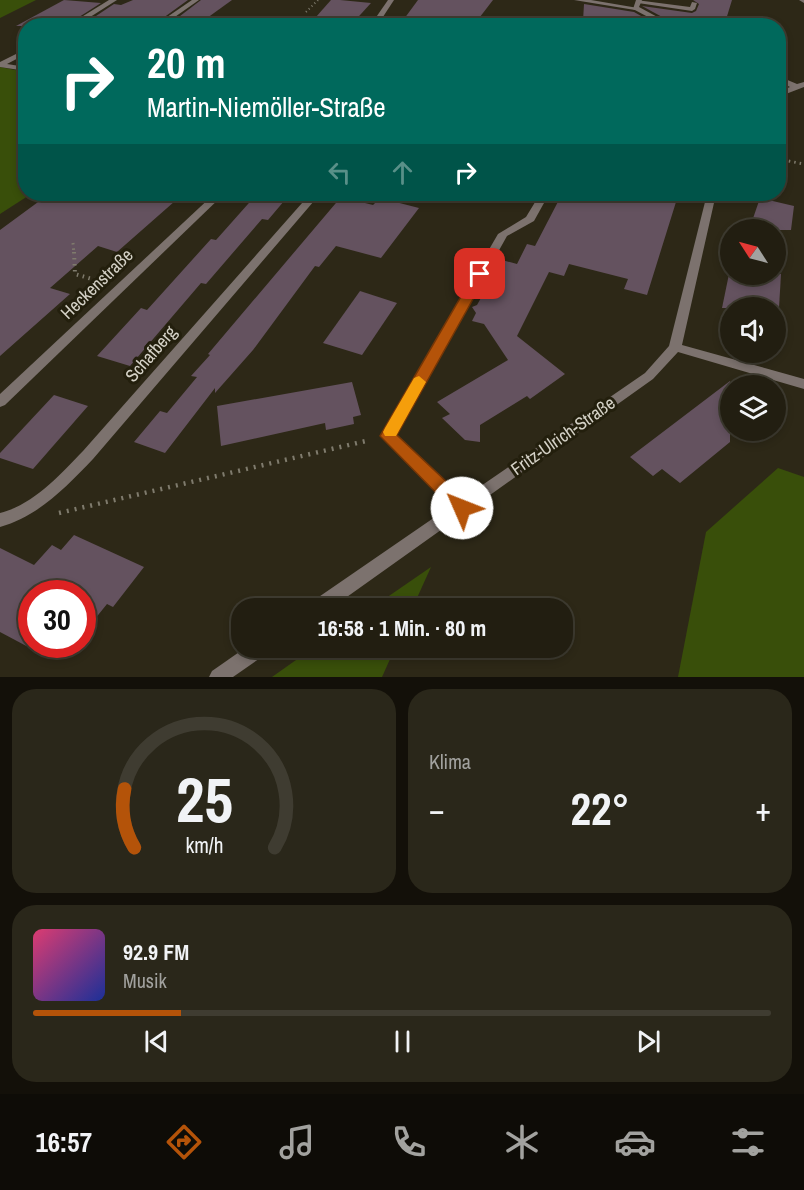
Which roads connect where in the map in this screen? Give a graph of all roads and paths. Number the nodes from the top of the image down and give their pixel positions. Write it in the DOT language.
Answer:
graph roads {
  1 [pos="114,0"];
  2 [pos="196,0"];
  3 [pos="391,0"];
  4 [pos="576,0"];
  5 [pos="638,3"];
  6 [pos="694,3"];
  7 [pos="84,18"];
  8 [pos="169,18"];
  9 [pos="379,18"];
  10 [pos="660,18"];
  11 [pos="18,55"];
  12 [pos="18,68"];
  13 [pos="800,86"];
  14 [pos="786,92"];
  15 [pos="786,161"];
  16 [pos="804,164"];
  17 [pos="212,201"];
  18 [pos="309,201"];
  19 [pos="540,201"];
  20 [pos="709,201"];
  21 [pos="73,243"];
  22 [pos="75,274"];
  23 [pos="675,347"];
  24 [pos="804,384"];
  25 [pos="0,402"];
  26 [pos="388,436"];
  27 [pos="462,508"];
  28 [pos="56,513"];
  29 [pos="0,520"];
  30 [pos="332,598"];
  31 [pos="246,658"];
  32 [pos="218,677"];
  1 -- 7 [label="street"];
  2 -- 8 [label="street"];
  3 -- 9 [label="street"];
  4 -- 5 [label="street"];
  5 -- 6 [label="street"];
  5 -- 10 [label="street"];
  11 -- 12 [label="street"];
  13 -- 14 [label="street"];
  15 -- 16 [label="path"];
  17 -- 25 [label="street, Heckenstraße"];
  18 -- 29 [label="street, Schafberg"];
  19 -- 26 [label="street"];
  20 -- 23 [label="street, Fritz-Ulrich-Straße"];
  21 -- 22 [label="path"];
  23 -- 24 [label="street"];
  23 -- 27 [label="street, Fritz-Ulrich-Straße"];
  26 -- 27 [label="street"];
  26 -- 28 [label="path"];
  27 -- 30 [label="street, Fritz-Ulrich-Straße"];
  31 -- 32 [label="street"];
}
